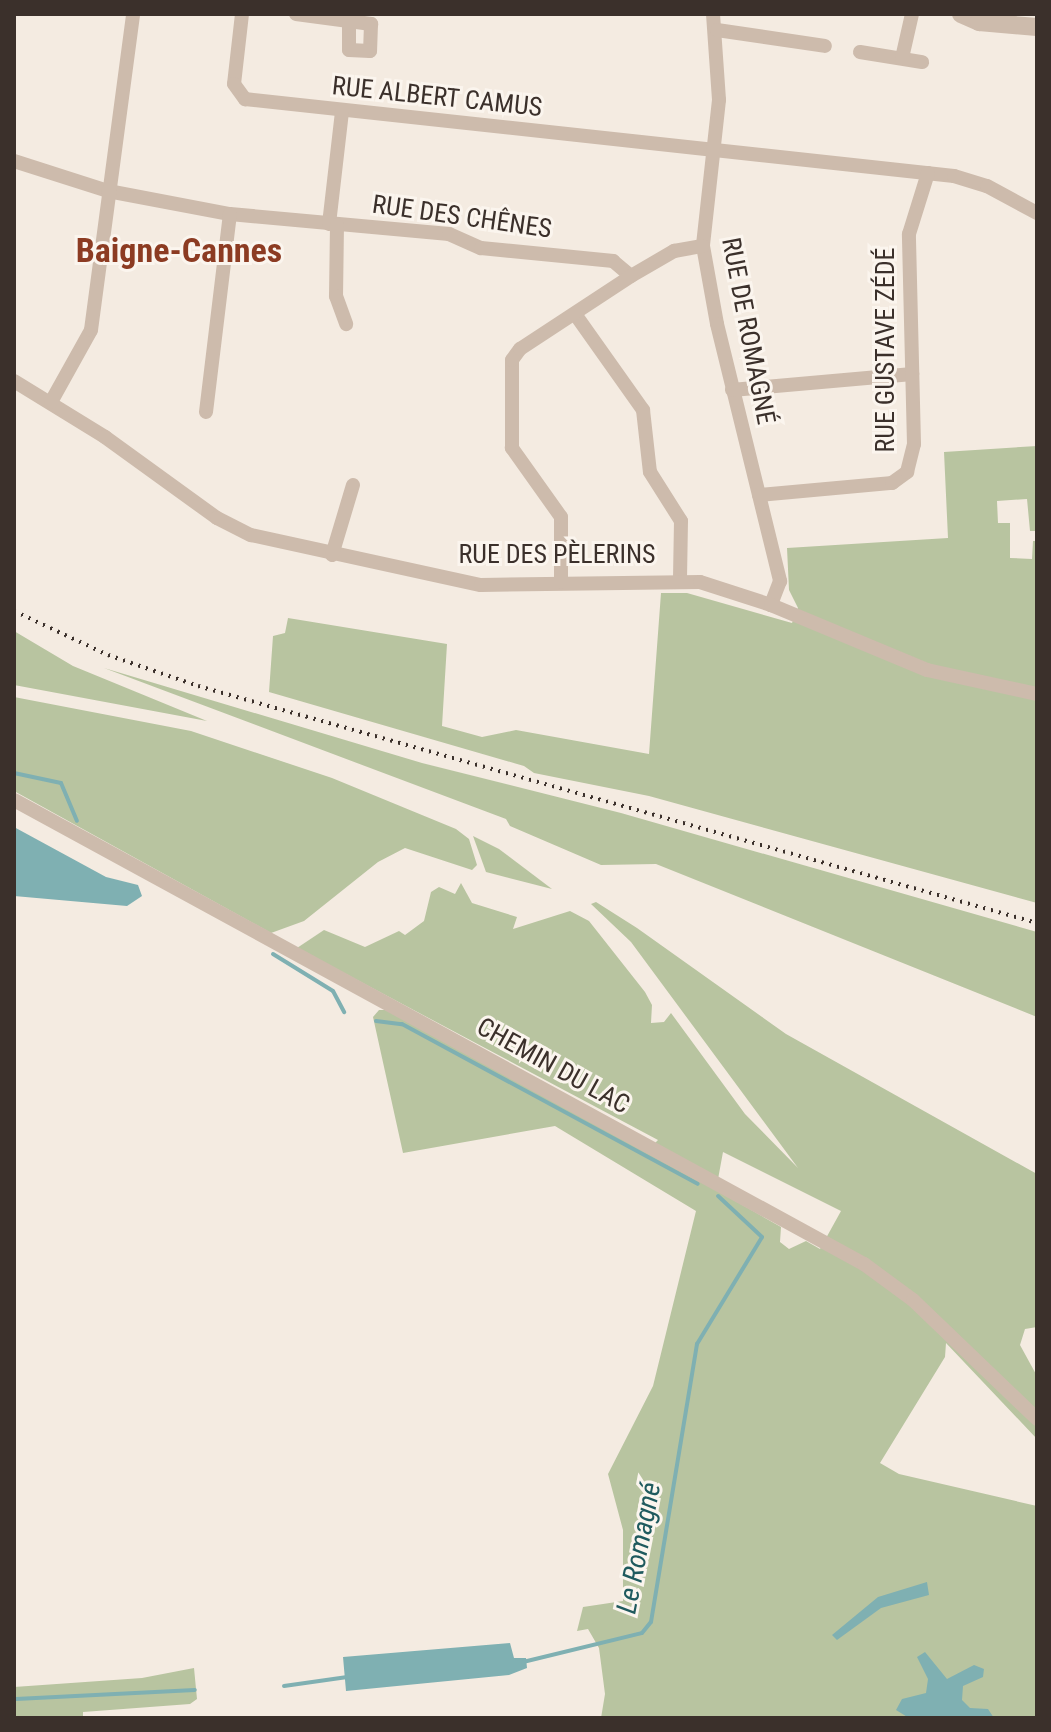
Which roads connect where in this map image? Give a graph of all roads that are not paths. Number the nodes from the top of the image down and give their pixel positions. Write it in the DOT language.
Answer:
graph roads {
  1 [pos="133,14"];
  2 [pos="242,14"];
  3 [pos="296,14"];
  4 [pos="713,14"];
  5 [pos="912,14"];
  6 [pos="961,14"];
  7 [pos="349,21"];
  8 [pos="1037,27"];
  9 [pos="717,30"];
  10 [pos="825,46"];
  11 [pos="860,52"];
  12 [pos="902,58"];
  13 [pos="922,62"];
  14 [pos="342,111"];
  15 [pos="713,146"];
  16 [pos="14,161"];
  17 [pos="928,173"];
  18 [pos="108,191"];
  19 [pos="1037,213"];
  20 [pos="230,214"];
  21 [pos="333,225"];
  22 [pos="703,246"];
  23 [pos="631,276"];
  24 [pos="575,314"];
  25 [pos="346,324"];
  26 [pos="912,374"];
  27 [pos="14,381"];
  28 [pos="732,390"];
  29 [pos="51,402"];
  30 [pos="206,412"];
  31 [pos="353,485"];
  32 [pos="759,495"];
  33 [pos="332,555"];
  34 [pos="680,578"];
  35 [pos="561,582"];
  36 [pos="771,605"];
  37 [pos="1037,694"];
  38 [pos="14,800"];
  39 [pos="1037,1419"];
  1 -- 18 [label="street"];
  2 -- 14 [label="street, RUE ALBERT CAMUS"];
  3 -- 7 [label="street"];
  4 -- 9 [label="street, RUE DE ROMAGNÉ"];
  5 -- 12 [label="street"];
  6 -- 8 [label="street"];
  9 -- 10 [label="street"];
  9 -- 15 [label="street, RUE DE ROMAGNÉ"];
  11 -- 12 [label="street"];
  12 -- 13 [label="street"];
  14 -- 15 [label="street, RUE ALBERT CAMUS"];
  14 -- 21 [label="street"];
  15 -- 17 [label="street, RUE ALBERT CAMUS"];
  15 -- 22 [label="street, RUE DE ROMAGNÉ"];
  16 -- 18 [label="street, RUE DES CHÊNES"];
  17 -- 19 [label="street, RUE ALBERT CAMUS"];
  17 -- 26 [label="street, RUE GUSTAVE ZÉDÉ"];
  18 -- 20 [label="street, RUE DES CHÊNES"];
  18 -- 29 [label="street"];
  20 -- 21 [label="street, RUE DES CHÊNES"];
  20 -- 30 [label="street"];
  21 -- 23 [label="street, RUE DES CHÊNES"];
  21 -- 25 [label="street"];
  22 -- 23 [label="street"];
  22 -- 28 [label="street, RUE DE ROMAGNÉ"];
  23 -- 24 [label="street"];
  24 -- 34 [label="street"];
  24 -- 35 [label="street"];
  26 -- 28 [label="street"];
  26 -- 32 [label="street, RUE GUSTAVE ZÉDÉ"];
  27 -- 29 [label="street, RUE DES PÈLERINS"];
  28 -- 32 [label="street, RUE DE ROMAGNÉ"];
  29 -- 33 [label="street, RUE DES PÈLERINS"];
  31 -- 33 [label="street"];
  32 -- 36 [label="street, RUE DE ROMAGNÉ"];
  33 -- 35 [label="street, RUE DES PÈLERINS"];
  34 -- 35 [label="street, RUE DES PÈLERINS"];
  34 -- 36 [label="street, RUE DES PÈLERINS"];
  36 -- 37 [label="street, RUE DES PÈLERINS"];
  38 -- 39 [label="street, CHEMIN DU LAC"];
}
